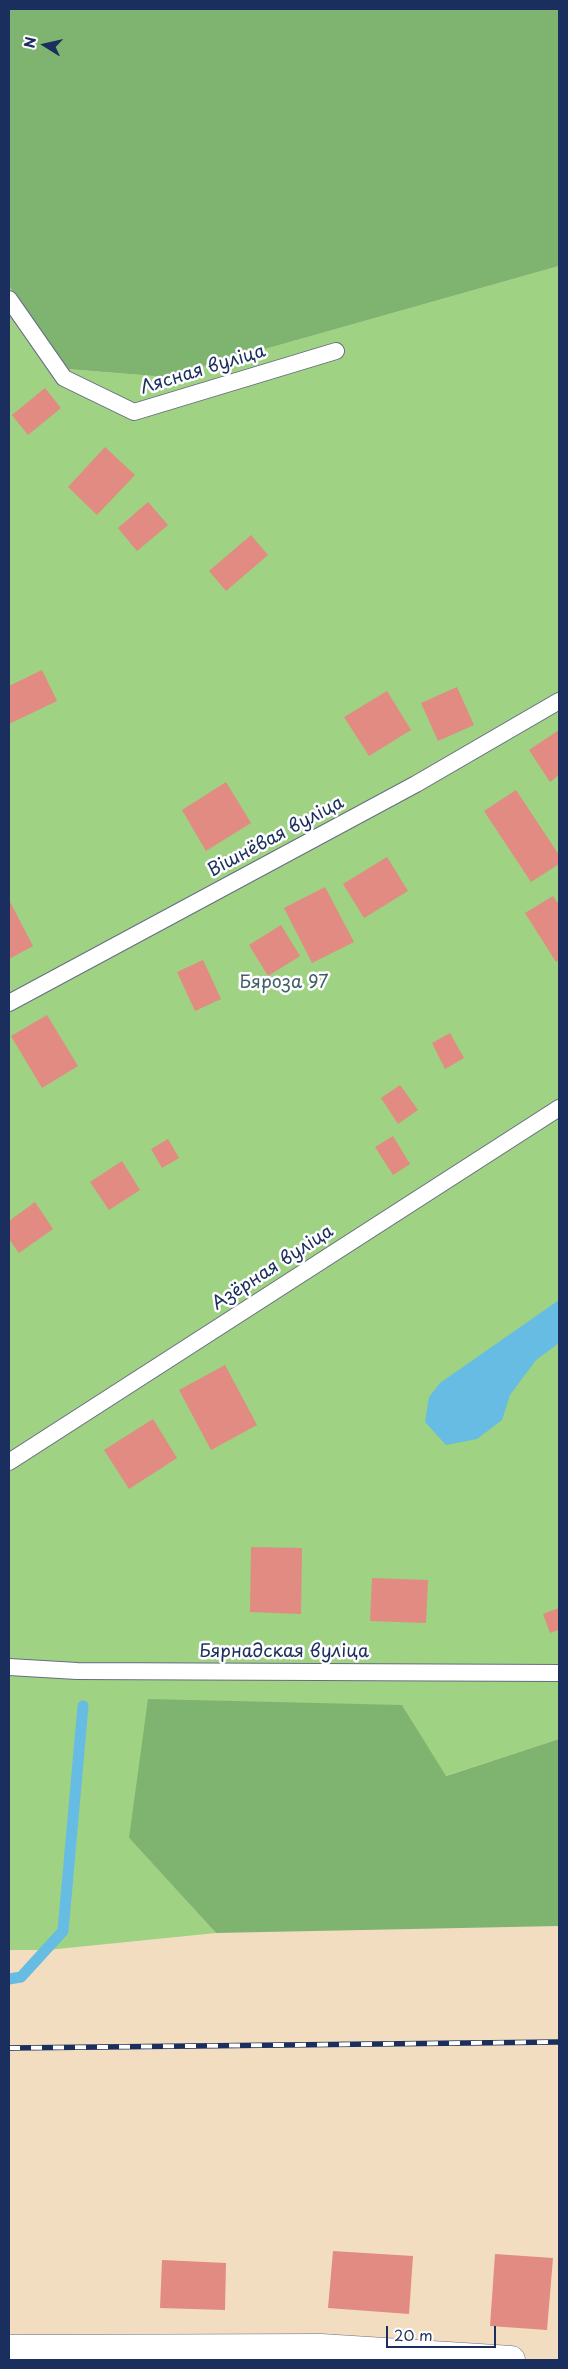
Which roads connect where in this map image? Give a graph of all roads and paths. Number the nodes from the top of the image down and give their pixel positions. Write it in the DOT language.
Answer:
graph roads {
  1 [pos="9,299"];
  2 [pos="336,351"];
  3 [pos="559,701"];
  4 [pos="9,1003"];
  5 [pos="559,1108"];
  6 [pos="9,1462"];
  7 [pos="9,1667"];
  8 [pos="559,1673"];
  9 [pos="9,2349"];
  10 [pos="79,2355"];
  11 [pos="511,2360"];
  1 -- 2 [label="lane, Лясная вуліца"];
  3 -- 4 [label="lane, Вішнёвая вуліца"];
  5 -- 6 [label="lane, Азёрная вуліца"];
  7 -- 8 [label="lane, Бярнадская вуліца"];
  9 -- 10 [label="street"];
  10 -- 11 [label="street"];
}
